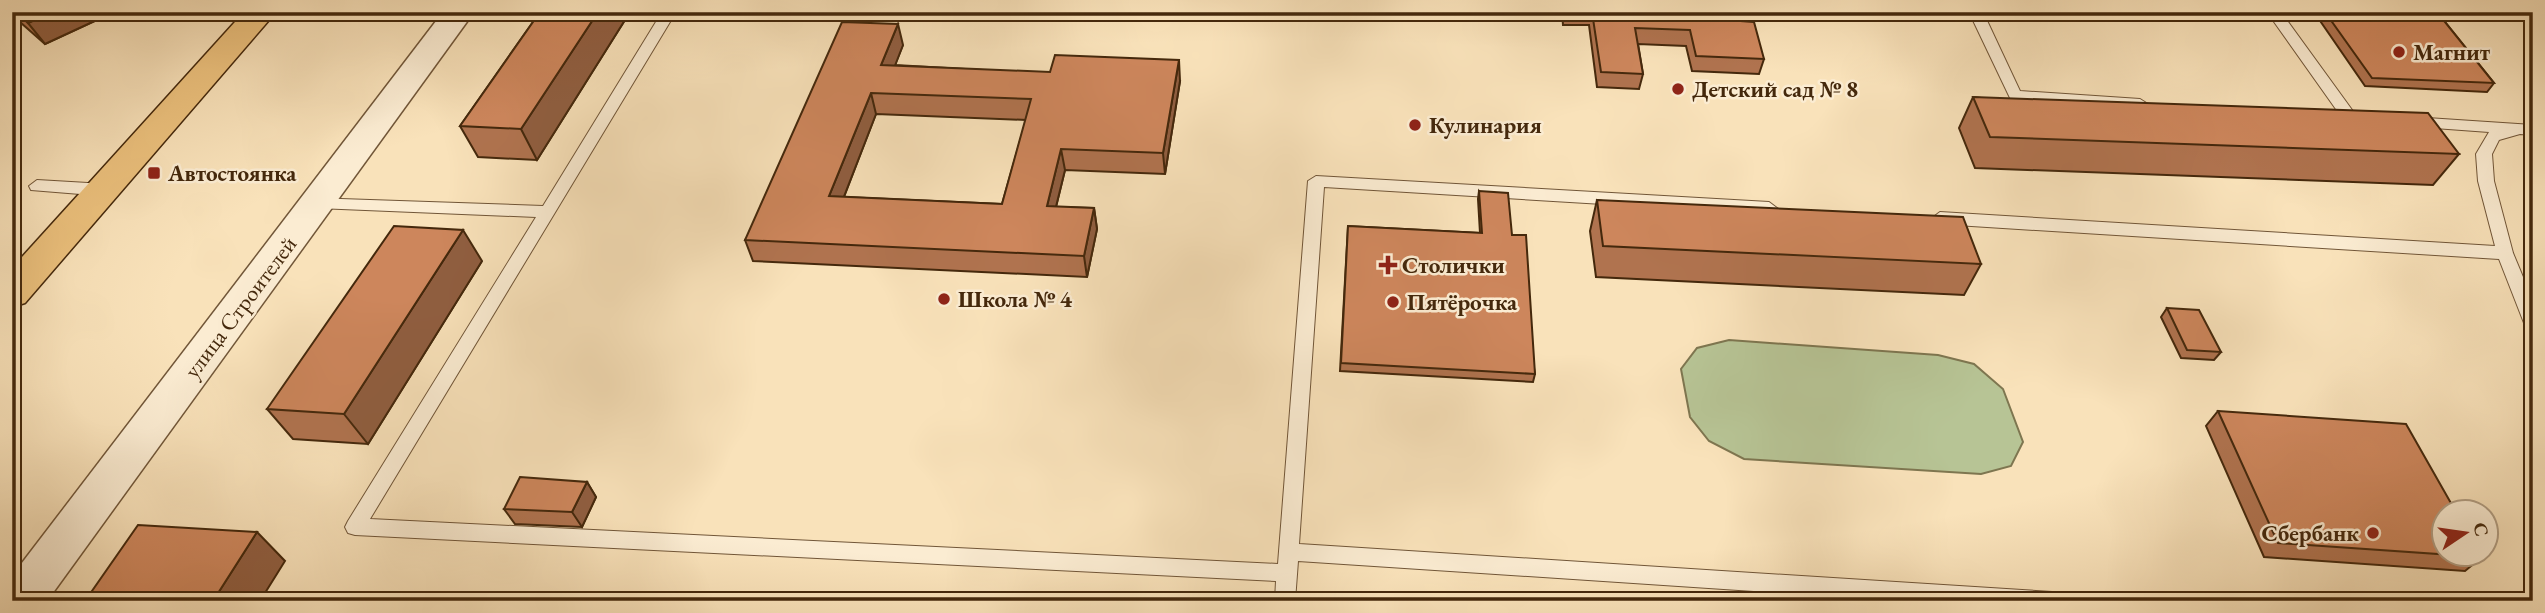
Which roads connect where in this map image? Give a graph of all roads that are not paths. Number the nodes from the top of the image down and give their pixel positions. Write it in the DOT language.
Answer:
graph roads {
  1 [pos="261,12"];
  2 [pos="459,12"];
  3 [pos="669,12"];
  4 [pos="1976,12"];
  5 [pos="2274,12"];
  6 [pos="2154,105"];
  7 [pos="2349,118"];
  8 [pos="2391,121"];
  9 [pos="2531,130"];
  10 [pos="37,186"];
  11 [pos="105,190"];
  12 [pos="317,202"];
  13 [pos="1780,209"];
  14 [pos="548,212"];
  15 [pos="1917,217"];
  16 [pos="2505,253"];
  17 [pos="12,293"];
  18 [pos="2533,323"];
  19 [pos="1289,552"];
  20 [pos="1287,573"];
  21 [pos="20,601"];
  22 [pos="1285,601"];
  23 [pos="2052,601"];
  1 -- 11 [label="main road"];
  2 -- 12 [label="street, улица Строителей"];
  3 -- 14 [label="lane"];
  4 -- 6 [label="lane"];
  5 -- 7 [label="lane"];
  8 -- 9 [label="lane"];
  9 -- 16 [label="lane"];
  10 -- 11 [label="lane"];
  11 -- 17 [label="main road"];
  12 -- 14 [label="lane"];
  12 -- 21 [label="street, улица Строителей"];
  13 -- 19 [label="lane"];
  14 -- 20 [label="lane"];
  15 -- 16 [label="lane"];
  16 -- 18 [label="lane"];
  19 -- 20 [label="lane"];
  19 -- 23 [label="lane"];
  20 -- 22 [label="lane"];
}
